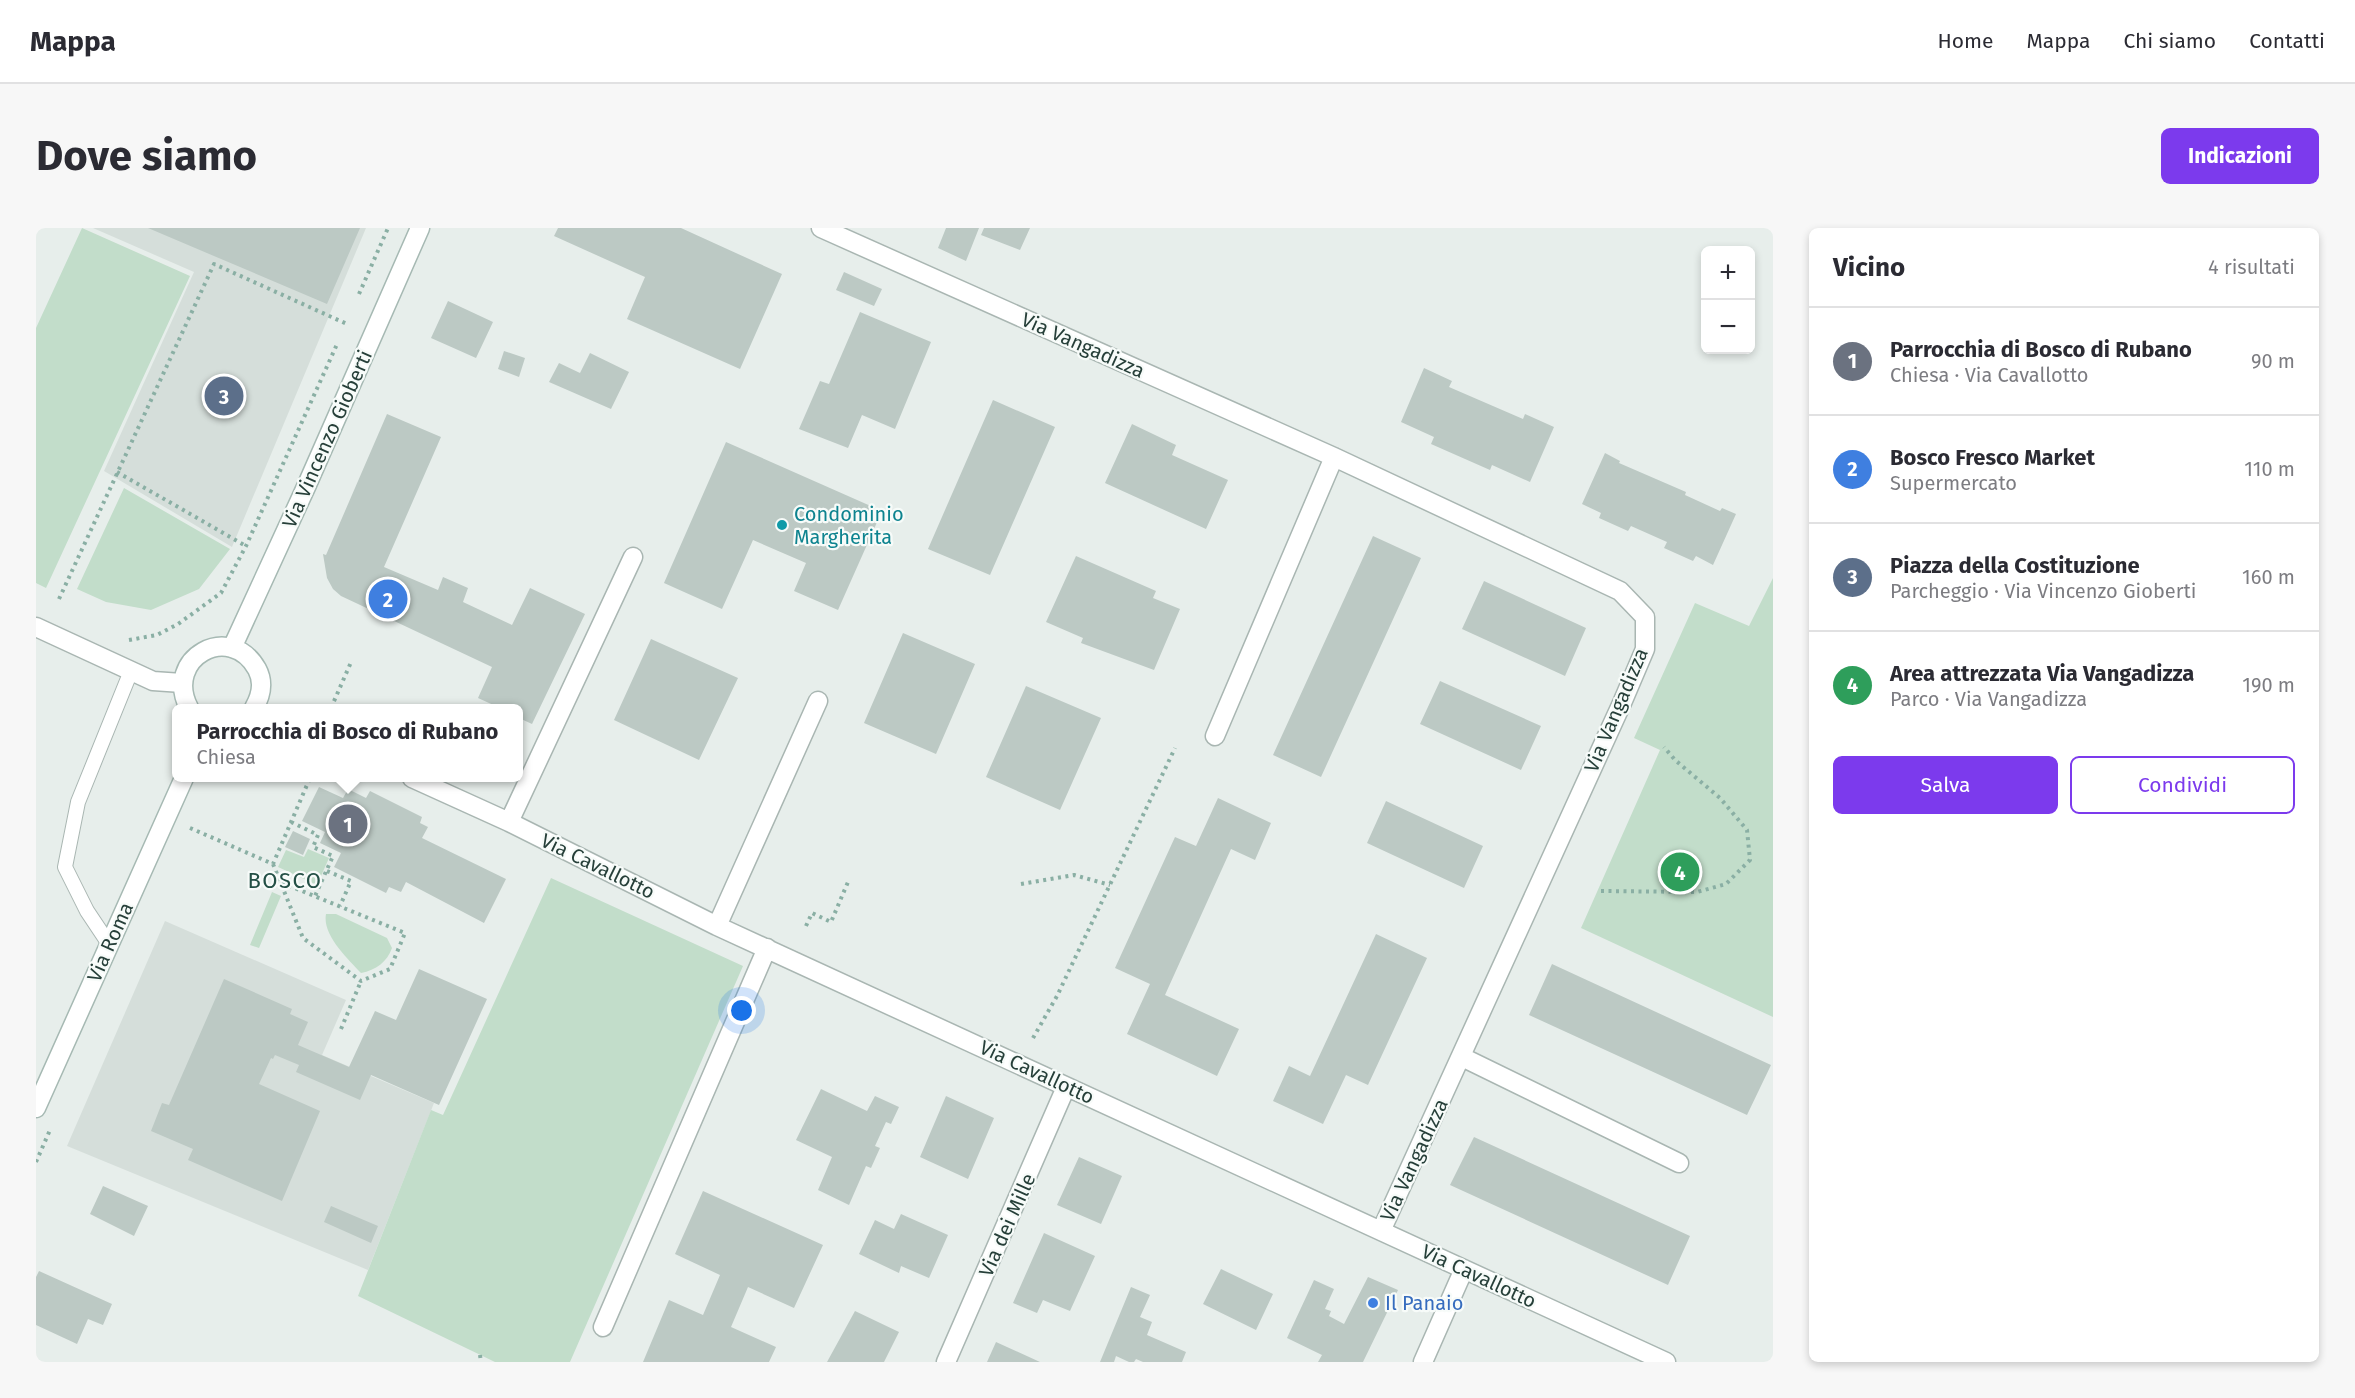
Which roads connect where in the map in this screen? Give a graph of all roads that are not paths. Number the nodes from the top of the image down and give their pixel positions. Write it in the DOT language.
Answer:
graph roads {
  1 [pos="420,228"];
  2 [pos="828,229"];
  3 [pos="1334,457"];
  4 [pos="633,557"];
  5 [pos="36,627"];
  6 [pos="232,648"];
  7 [pos="131,671"];
  8 [pos="182,683"];
  9 [pos="819,701"];
  10 [pos="187,704"];
  11 [pos="256,704"];
  12 [pos="1215,736"];
  13 [pos="182,782"];
  14 [pos="423,782"];
  15 [pos="509,822"];
  16 [pos="717,926"];
  17 [pos="109,944"];
  18 [pos="767,948"];
  19 [pos="1462,1057"];
  20 [pos="1066,1087"];
  21 [pos="36,1108"];
  22 [pos="1679,1163"];
  23 [pos="1381,1231"];
  24 [pos="1464,1269"];
  25 [pos="603,1327"];
  26 [pos="946,1362"];
  27 [pos="1423,1362"];
  28 [pos="1666,1362"];
  1 -- 6 [label="street, Via Vincenzo Gioberti"];
  2 -- 3 [label="street, Via Vangadizza"];
  3 -- 12 [label="street"];
  3 -- 19 [label="street, Via Vangadizza"];
  4 -- 15 [label="street"];
  5 -- 7 [label="street"];
  6 -- 8 [label="street"];
  6 -- 11 [label="street"];
  7 -- 8 [label="street"];
  7 -- 17 [label="lane"];
  8 -- 10 [label="street"];
  9 -- 16 [label="street"];
  13 -- 17 [label="street, Via Roma"];
  14 -- 15 [label="street, Via Cavallotto"];
  15 -- 16 [label="street, Via Cavallotto"];
  16 -- 18 [label="street, Via Cavallotto"];
  17 -- 21 [label="street, Via Roma"];
  18 -- 20 [label="street, Via Cavallotto"];
  18 -- 25 [label="street"];
  19 -- 22 [label="street"];
  19 -- 23 [label="street, Via Vangadizza"];
  20 -- 23 [label="street, Via Cavallotto"];
  20 -- 26 [label="street, Via dei Mille"];
  23 -- 24 [label="street, Via Cavallotto"];
  24 -- 27 [label="street"];
  24 -- 28 [label="street, Via Cavallotto"];
}
